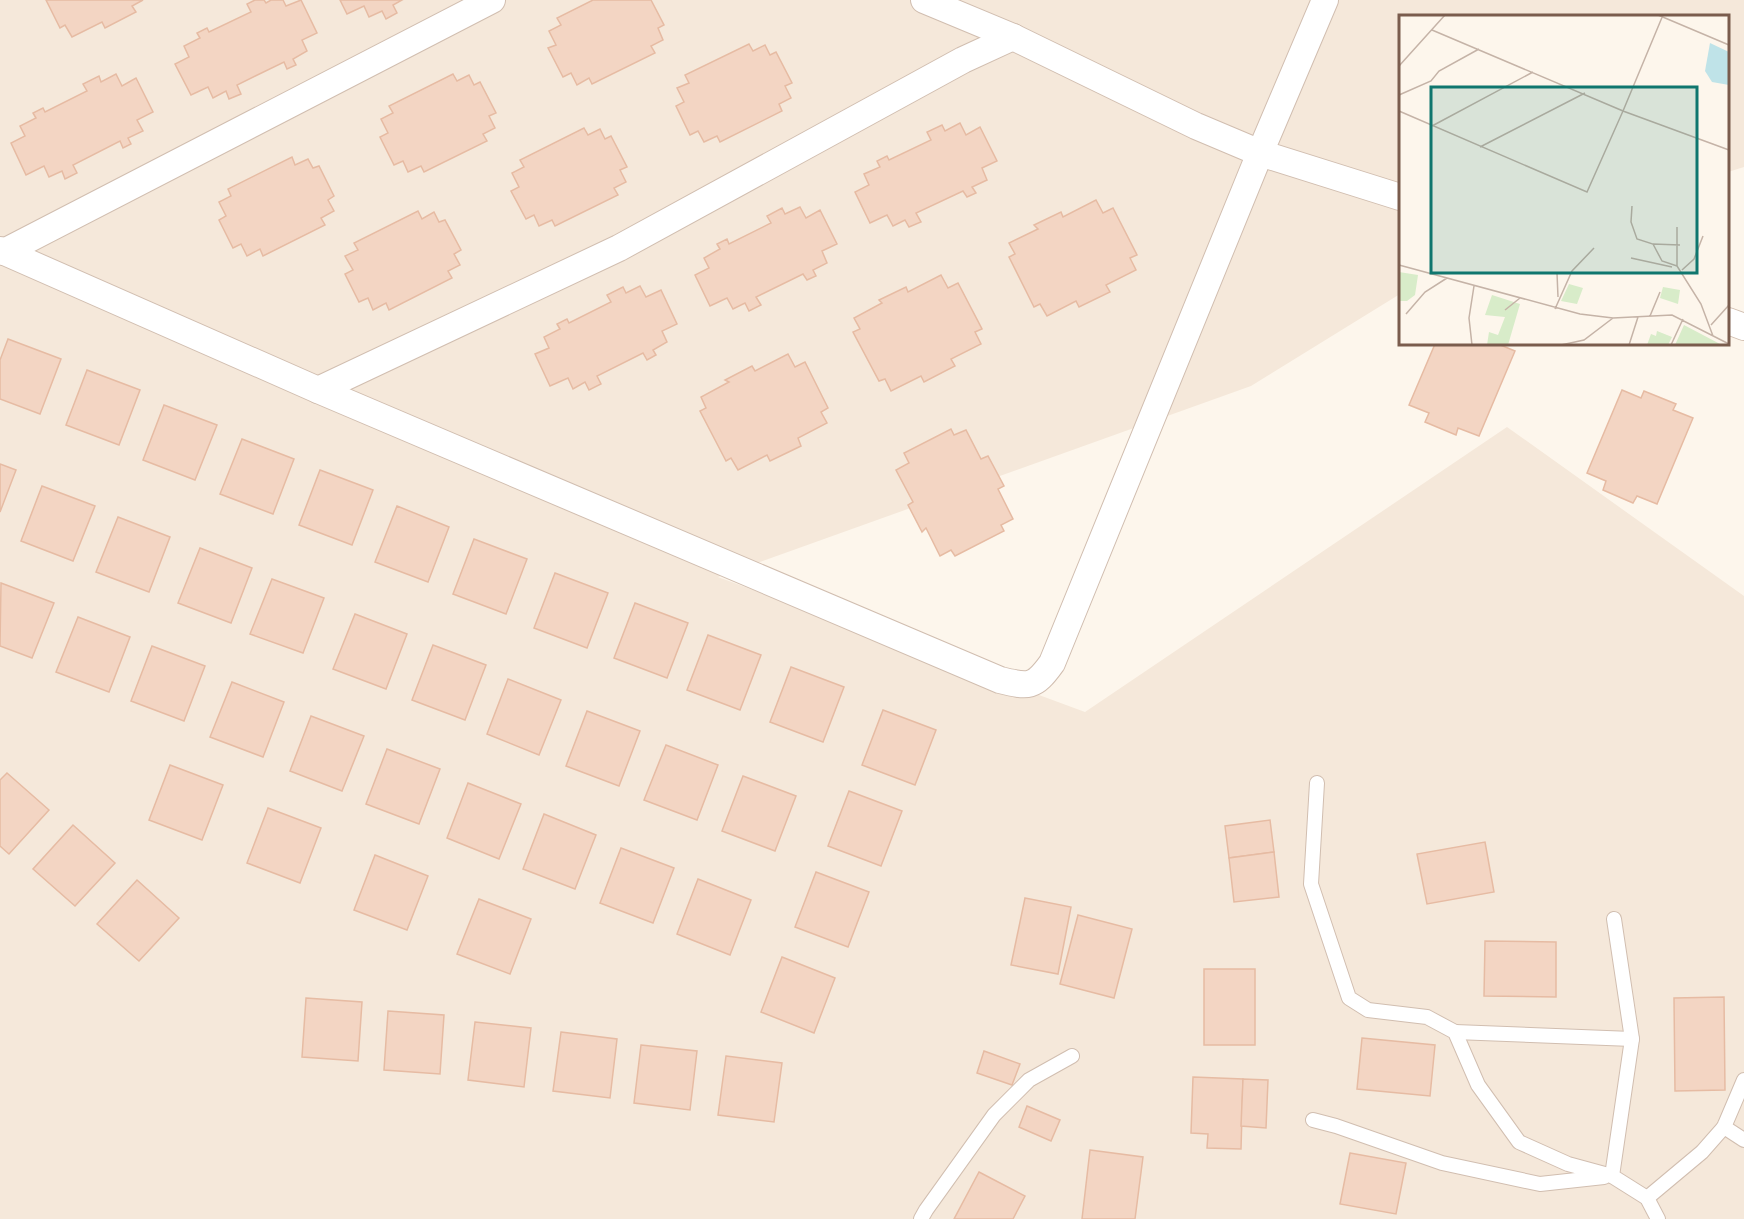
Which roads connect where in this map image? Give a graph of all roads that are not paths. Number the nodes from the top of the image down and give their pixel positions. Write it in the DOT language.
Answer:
graph roads {
  1 [pos="492,0"];
  2 [pos="924,0"];
  3 [pos="1324,0"];
  4 [pos="1013,37"];
  5 [pos="1260,153"];
  6 [pos="1399,196"];
  7 [pos="2,251"];
  8 [pos="1729,321"];
  9 [pos="1744,327"];
  10 [pos="318,390"];
  11 [pos="1317,783"];
  12 [pos="1614,919"];
  13 [pos="1455,1032"];
  14 [pos="1632,1039"];
  15 [pos="1072,1056"];
  16 [pos="1744,1080"];
  17 [pos="1313,1120"];
  18 [pos="1724,1127"];
  19 [pos="1744,1140"];
  20 [pos="1612,1176"];
  21 [pos="1647,1198"];
  22 [pos="921,1219"];
  23 [pos="1658,1219"];
  1 -- 7 [label="street"];
  2 -- 4 [label="street"];
  3 -- 5 [label="street"];
  4 -- 5 [label="street"];
  4 -- 10 [label="street"];
  5 -- 6 [label="street"];
  5 -- 10 [label="street"];
  7 -- 10 [label="street"];
  8 -- 9 [label="street"];
  11 -- 13 [label="lane"];
  12 -- 14 [label="lane"];
  13 -- 14 [label="lane"];
  13 -- 20 [label="lane"];
  14 -- 20 [label="lane"];
  15 -- 22 [label="lane"];
  16 -- 18 [label="lane"];
  17 -- 20 [label="lane"];
  18 -- 19 [label="lane"];
  18 -- 21 [label="lane"];
  20 -- 21 [label="lane"];
  21 -- 23 [label="lane"];
}
